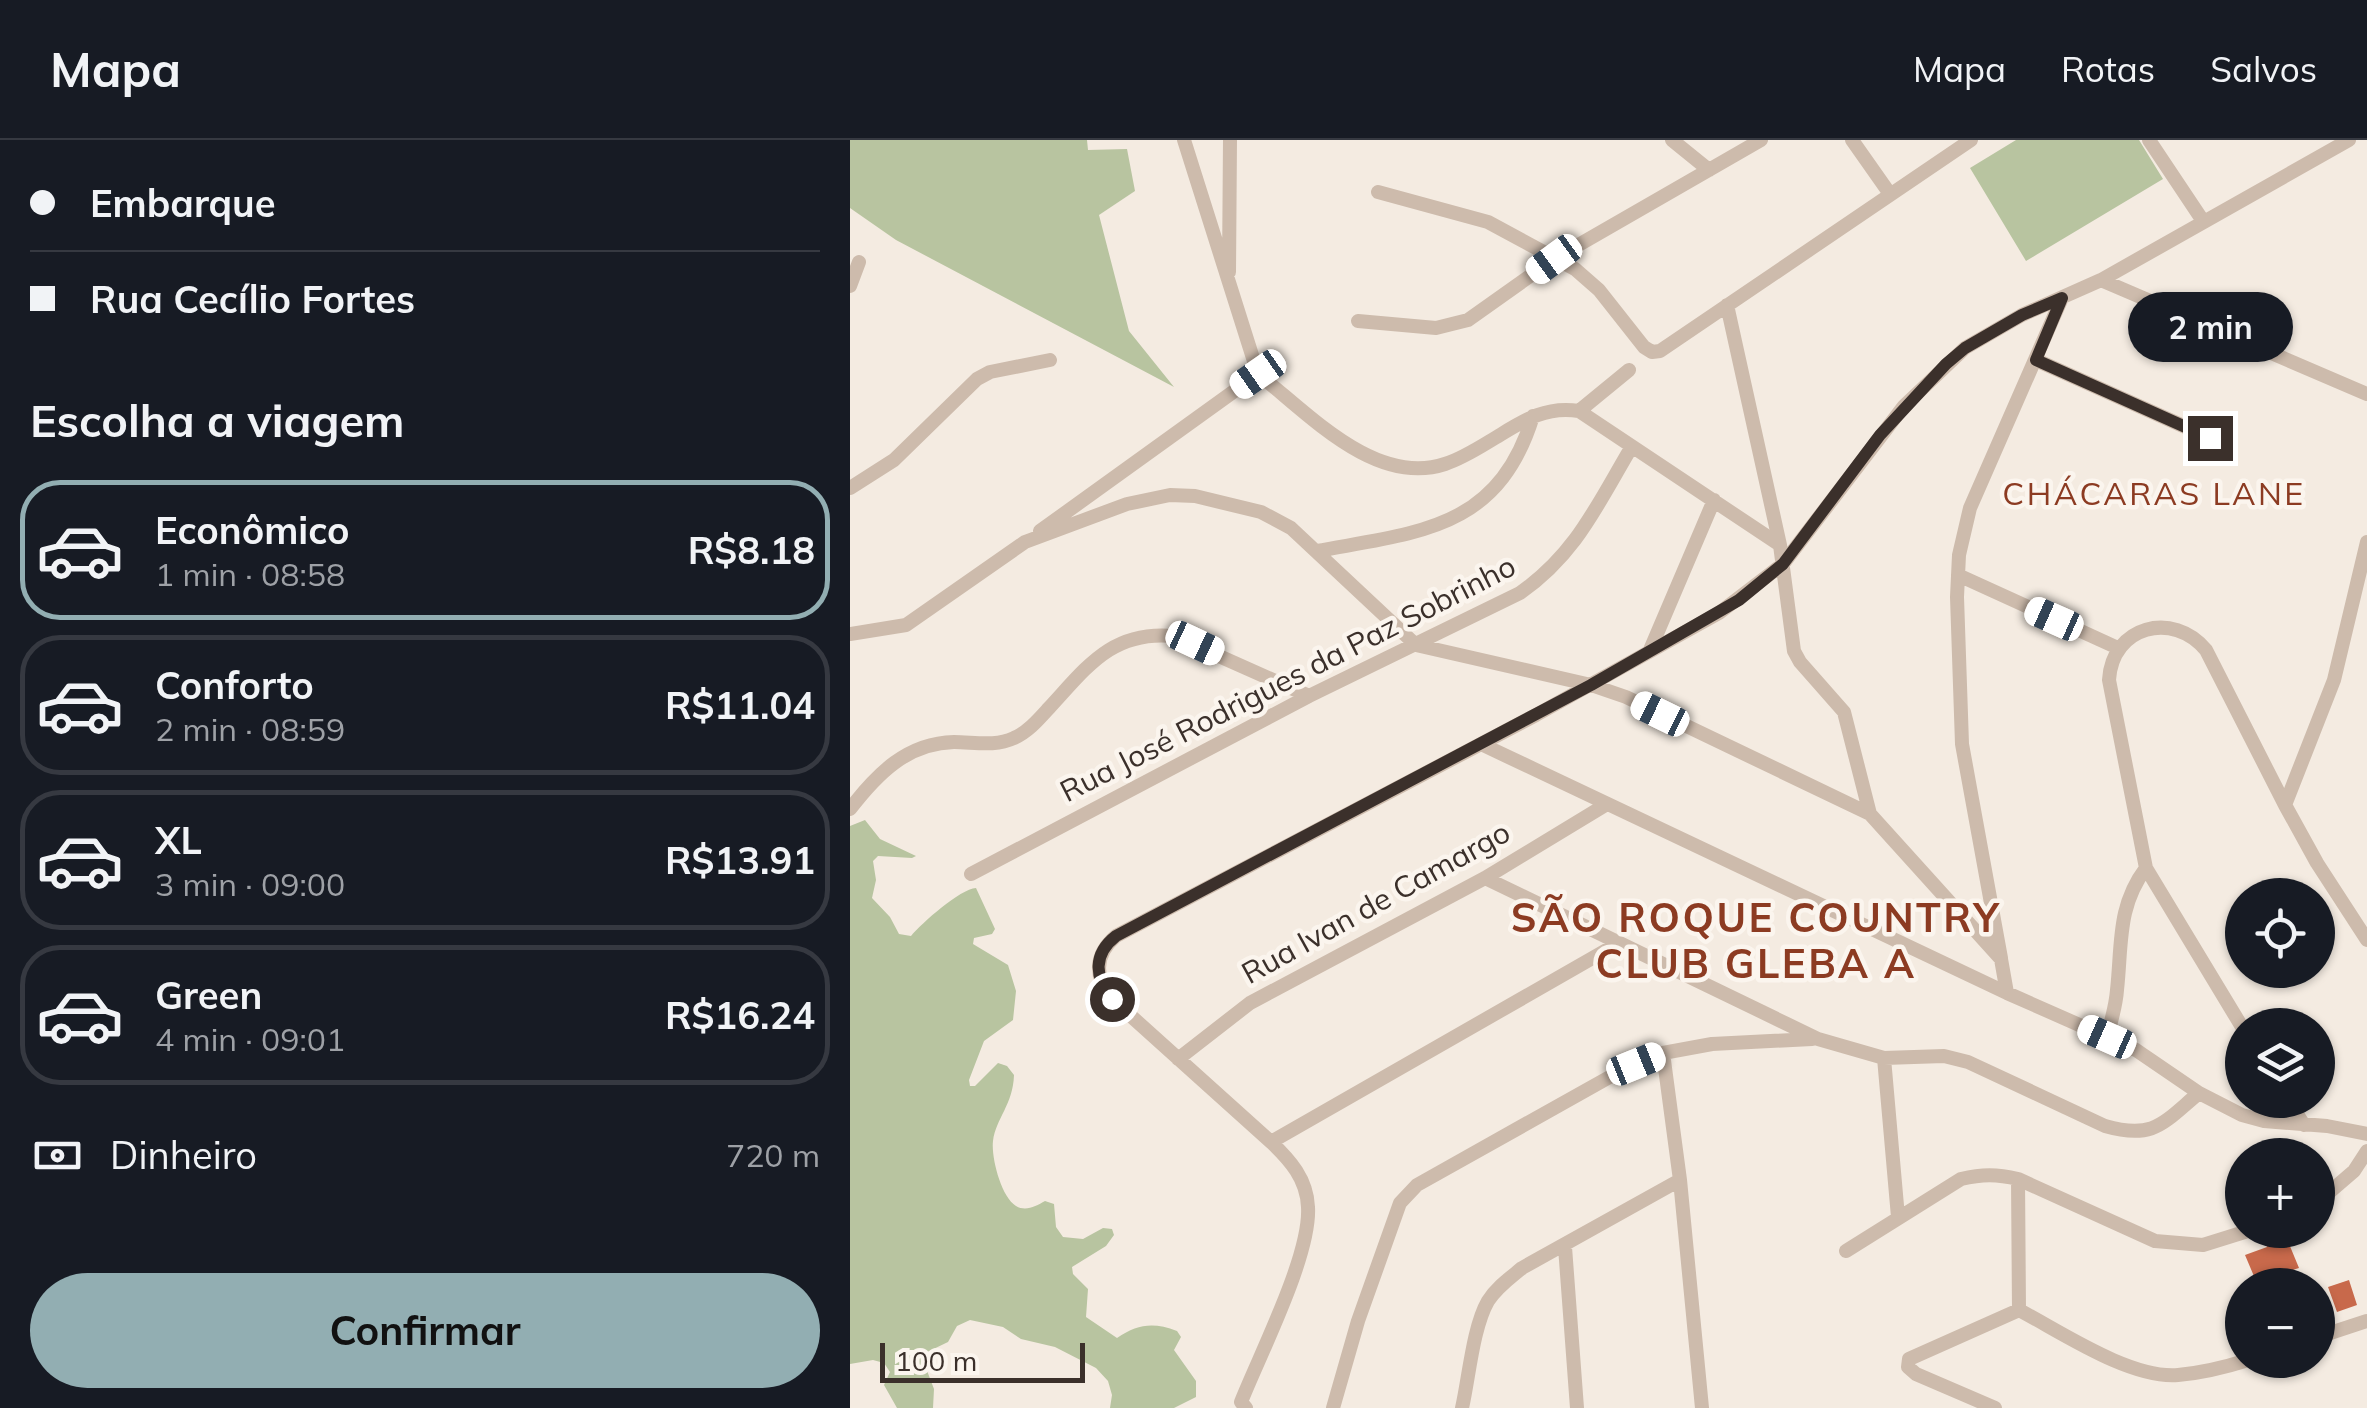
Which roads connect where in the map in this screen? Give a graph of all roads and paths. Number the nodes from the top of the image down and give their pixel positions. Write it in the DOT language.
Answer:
graph roads {
  1 [pos="1184,140"];
  2 [pos="1230,140"];
  3 [pos="1672,140"];
  4 [pos="1761,140"];
  5 [pos="1852,140"];
  6 [pos="1972,140"];
  7 [pos="2150,140"];
  8 [pos="2349,140"];
  9 [pos="1709,170"];
  10 [pos="1378,192"];
  11 [pos="1890,194"];
  12 [pos="2202,220"];
  13 [pos="1554,259"];
  14 [pos="860,262"];
  15 [pos="2101,280"];
  16 [pos="850,286"];
  17 [pos="1229,288"];
  18 [pos="2062,298"];
  19 [pos="1727,305"];
  20 [pos="1358,321"];
  21 [pos="1050,360"];
  22 [pos="2036,360"];
  23 [pos="1629,370"];
  24 [pos="1258,374"];
  25 [pos="2367,394"];
  26 [pos="1579,411"];
  27 [pos="1533,416"];
  28 [pos="2210,438"];
  29 [pos="1631,448"];
  30 [pos="850,488"];
  31 [pos="1714,500"];
  32 [pos="1025,542"];
  33 [pos="2367,542"];
  34 [pos="1780,545"];
  35 [pos="1318,551"];
  36 [pos="1783,564"];
  37 [pos="1958,575"];
  38 [pos="850,634"];
  39 [pos="1416,645"];
  40 [pos="2118,648"];
  41 [pos="1650,651"];
  42 [pos="1591,685"];
  43 [pos="1309,696"];
  44 [pos="1481,744"];
  45 [pos="1606,804"];
  46 [pos="2284,805"];
  47 [pos="850,810"];
  48 [pos="1870,814"];
  49 [pos="2146,868"];
  50 [pos="971,874"];
  51 [pos="1485,878"];
  52 [pos="2367,940"];
  53 [pos="1617,944"];
  54 [pos="2001,959"];
  55 [pos="2007,994"];
  56 [pos="2231,1008"];
  57 [pos="2107,1037"];
  58 [pos="1818,1039"];
  59 [pos="1663,1053"];
  60 [pos="1884,1058"];
  61 [pos="1178,1060"];
  62 [pos="2200,1093"];
  63 [pos="2300,1118"];
  64 [pos="2304,1124"];
  65 [pos="2367,1134"];
  66 [pos="1271,1142"];
  67 [pos="2367,1150"];
  68 [pos="2018,1179"];
  69 [pos="1680,1180"];
  70 [pos="2335,1187"];
  71 [pos="1898,1218"];
  72 [pos="2225,1238"];
  73 [pos="1565,1247"];
  74 [pos="1846,1251"];
  75 [pos="2018,1310"];
  76 [pos="2367,1321"];
  77 [pos="2335,1331"];
  78 [pos="2225,1365"];
  79 [pos="1241,1406"];
  80 [pos="1333,1408"];
  81 [pos="1462,1408"];
  82 [pos="1577,1408"];
  83 [pos="1702,1408"];
  84 [pos="1995,1408"];
  1 -- 17 [label="street"];
  2 -- 17 [label="street"];
  3 -- 9 [label="street"];
  4 -- 9 [label="street"];
  5 -- 11 [label="street"];
  6 -- 11 [label="street"];
  7 -- 12 [label="street"];
  8 -- 12 [label="street"];
  9 -- 13 [label="street"];
  10 -- 13 [label="street"];
  11 -- 19 [label="street"];
  12 -- 15 [label="street"];
  13 -- 19 [label="street"];
  13 -- 20 [label="street"];
  14 -- 16 [label="street"];
  15 -- 18 [label="street"];
  15 -- 25 [label="street"];
  17 -- 24 [label="street"];
  18 -- 22 [label="street"];
  18 -- 36 [label="street"];
  19 -- 34 [label="street"];
  21 -- 30 [label="street"];
  22 -- 28 [label="street"];
  22 -- 37 [label="street"];
  23 -- 26 [label="street"];
  24 -- 27 [label="street"];
  24 -- 32 [label="street"];
  26 -- 27 [label="street"];
  26 -- 29 [label="street"];
  27 -- 35 [label="street"];
  29 -- 31 [label="street"];
  29 -- 39 [label="street, Rua José Rodrigues da Paz Sobrinho"];
  31 -- 34 [label="street"];
  31 -- 41 [label="street"];
  32 -- 35 [label="street"];
  32 -- 38 [label="street"];
  33 -- 46 [label="street"];
  34 -- 36 [label="street"];
  35 -- 39 [label="street"];
  36 -- 41 [label="street"];
  36 -- 48 [label="street"];
  37 -- 40 [label="street"];
  37 -- 54 [label="street"];
  39 -- 42 [label="street"];
  39 -- 43 [label="street, Rua José Rodrigues da Paz Sobrinho"];
  40 -- 46 [label="street"];
  40 -- 49 [label="street"];
  41 -- 42 [label="street"];
  42 -- 44 [label="street"];
  42 -- 48 [label="street"];
  43 -- 47 [label="street"];
  43 -- 50 [label="street, Rua José Rodrigues da Paz Sobrinho"];
  44 -- 45 [label="street"];
  44 -- 61 [label="street"];
  45 -- 51 [label="street, Rua Ivan de Camargo"];
  45 -- 55 [label="street"];
  46 -- 52 [label="street"];
  48 -- 54 [label="street"];
  49 -- 56 [label="street"];
  49 -- 57 [label="street"];
  51 -- 53 [label="street"];
  51 -- 61 [label="street, Rua Ivan de Camargo"];
  53 -- 58 [label="street"];
  53 -- 66 [label="street"];
  54 -- 55 [label="street"];
  55 -- 57 [label="street"];
  57 -- 62 [label="street"];
  58 -- 59 [label="street"];
  58 -- 60 [label="street"];
  59 -- 69 [label="street"];
  59 -- 80 [label="street"];
  60 -- 62 [label="street"];
  60 -- 71 [label="street"];
  61 -- 66 [label="street"];
  62 -- 64 [label="street"];
  63 -- 64 [label="street"];
  64 -- 65 [label="street"];
  66 -- 79 [label="street"];
  67 -- 70 [label="street"];
  68 -- 71 [label="street"];
  68 -- 72 [label="street"];
  68 -- 75 [label="street"];
  69 -- 73 [label="street"];
  69 -- 83 [label="street"];
  71 -- 74 [label="street"];
  73 -- 81 [label="street"];
  73 -- 82 [label="street"];
  75 -- 78 [label="street"];
  75 -- 84 [label="street"];
  76 -- 77 [label="street"];
}
